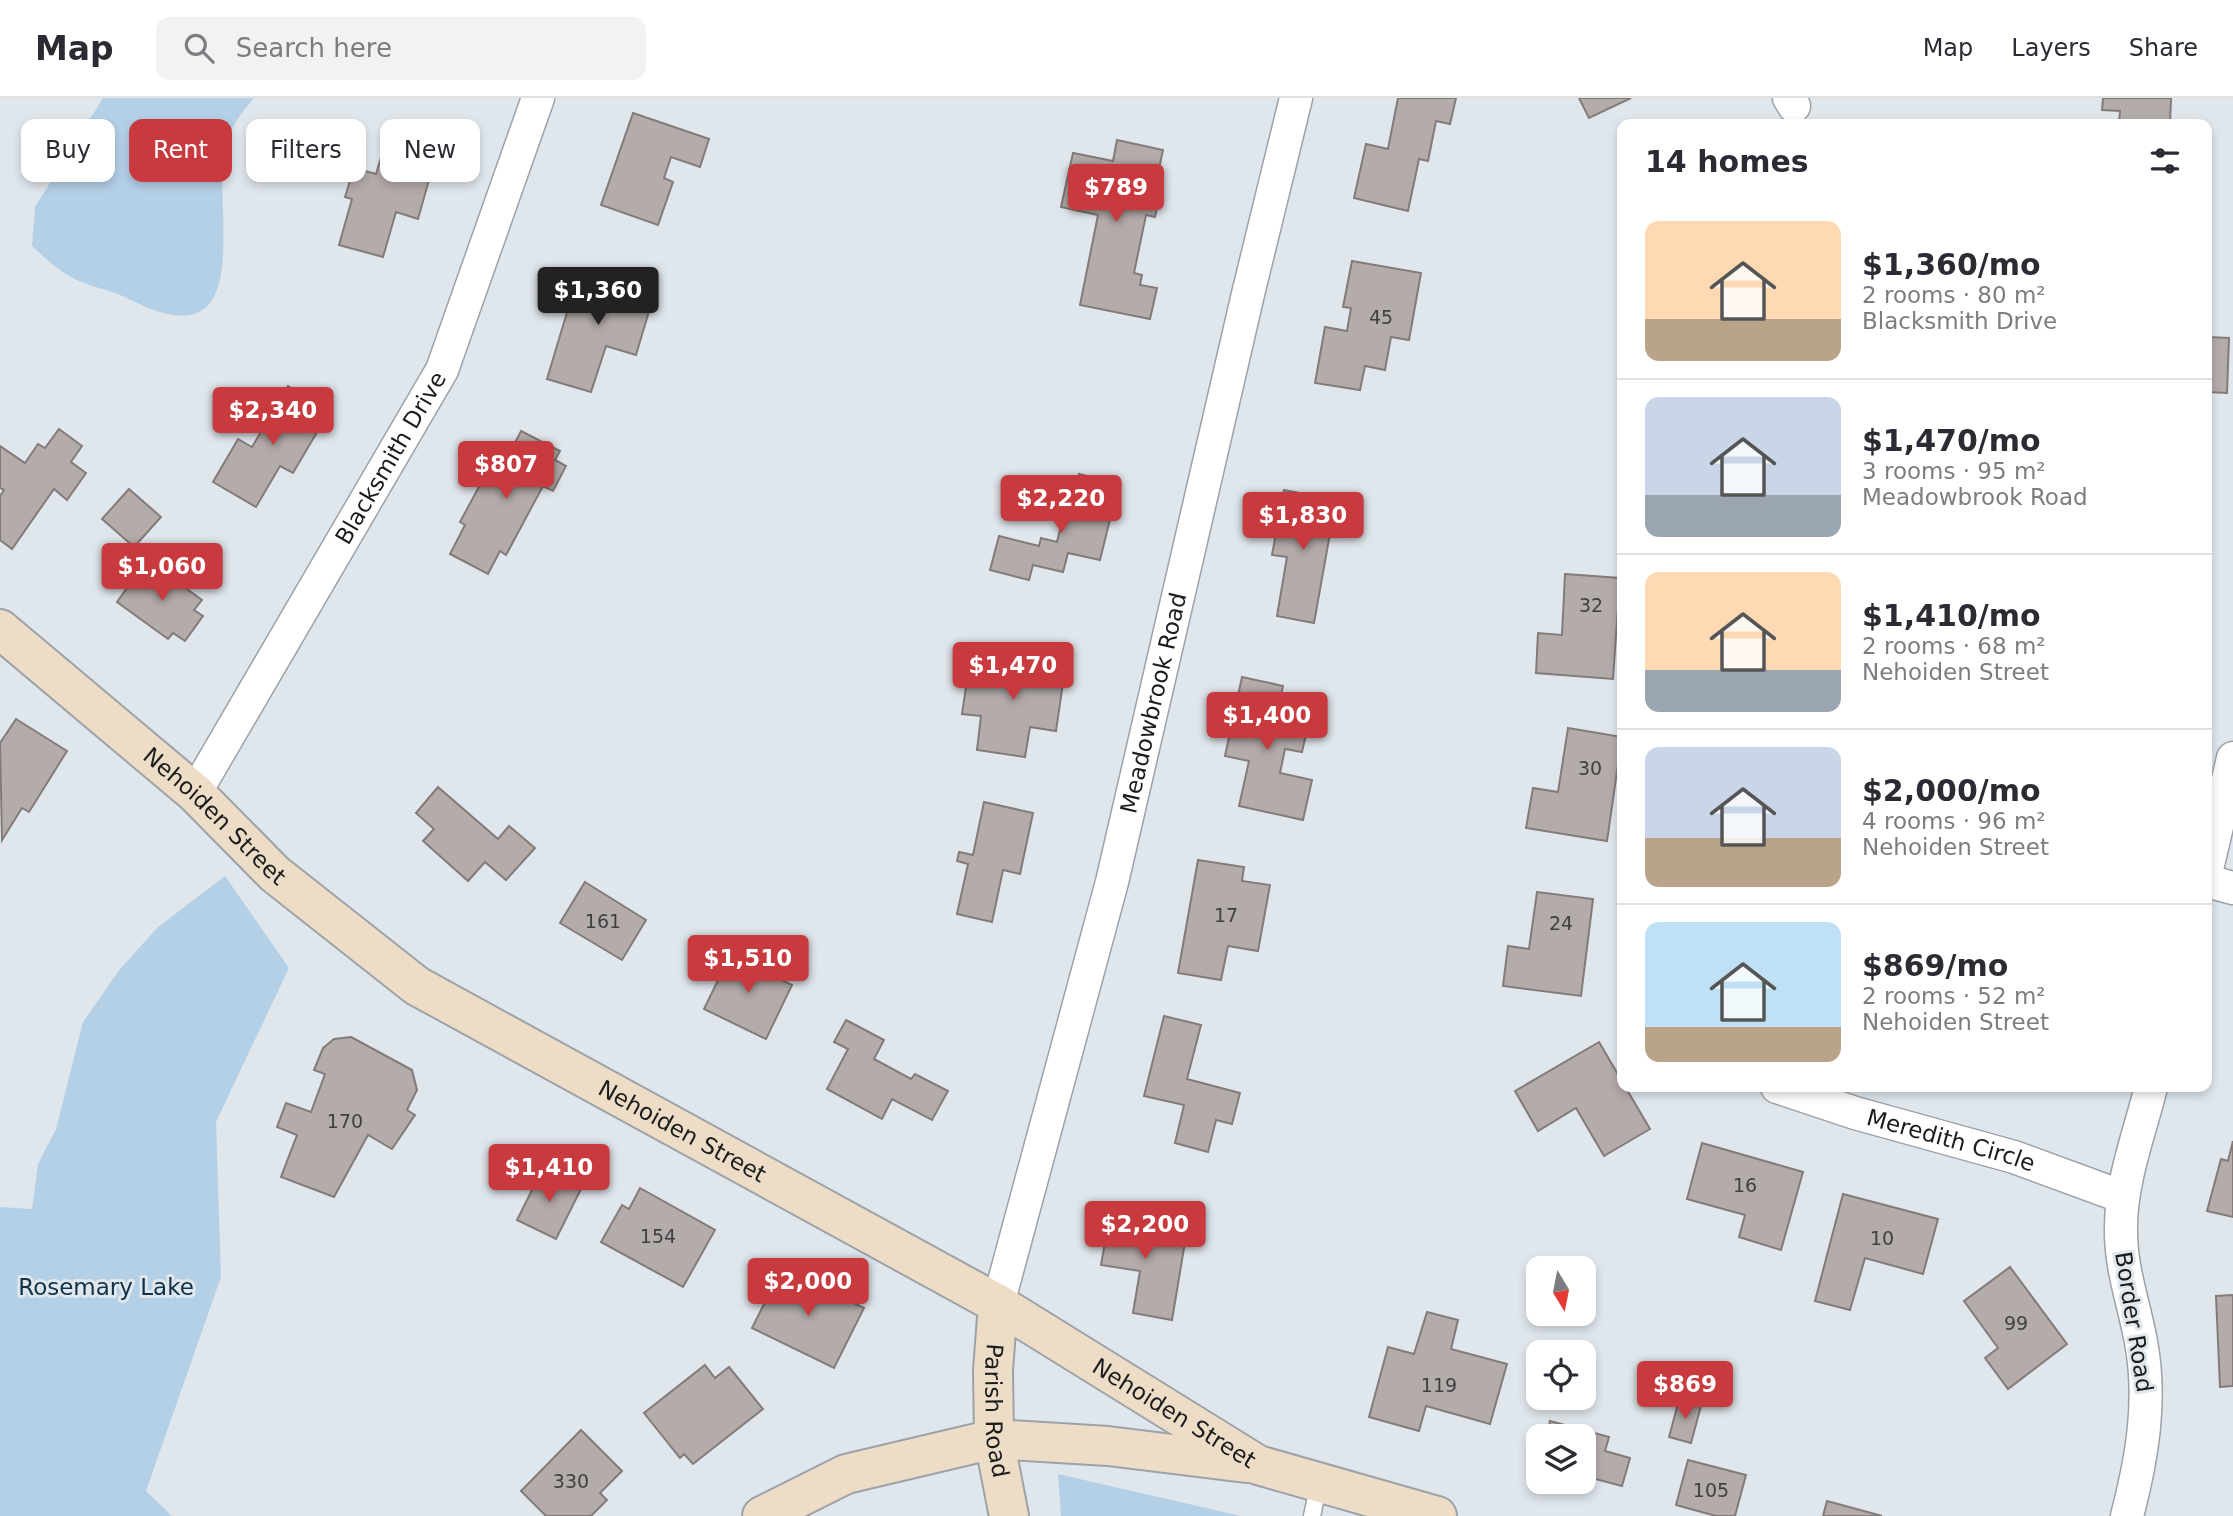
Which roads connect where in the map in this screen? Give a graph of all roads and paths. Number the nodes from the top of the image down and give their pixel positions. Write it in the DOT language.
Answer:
graph roads {
  1 [pos="538,98"];
  2 [pos="1296,98"];
  3 [pos="0,629"];
  4 [pos="2233,758"];
  5 [pos="195,793"];
  6 [pos="2212,848"];
  7 [pos="2212,882"];
  8 [pos="2233,888"];
  9 [pos="1793,1092"];
  10 [pos="2150,1092"];
  11 [pos="2123,1196"];
  12 [pos="998,1304"];
  13 [pos="994,1439"];
  14 [pos="1258,1465"];
  15 [pos="1316,1500"];
  16 [pos="762,1516"];
  17 [pos="1009,1516"];
  18 [pos="1437,1516"];
  19 [pos="2127,1516"];
  1 -- 5 [label="street, Blacksmith Drive"];
  2 -- 12 [label="street, Meadowbrook Road"];
  3 -- 5 [label="street, Nehoiden Street"];
  4 -- 6 [label="street"];
  5 -- 12 [label="street, Nehoiden Street"];
  7 -- 8 [label="street"];
  9 -- 11 [label="street, Meredith Circle"];
  10 -- 11 [label="street, Border Road"];
  11 -- 19 [label="street, Border Road"];
  12 -- 13 [label="street, Parish Road"];
  12 -- 14 [label="street, Nehoiden Street"];
  13 -- 14 [label="street"];
  13 -- 16 [label="street"];
  13 -- 17 [label="street, Parish Road"];
  14 -- 15 [label="street, Nehoiden Street"];
  15 -- 18 [label="street, Nehoiden Street"];
}
